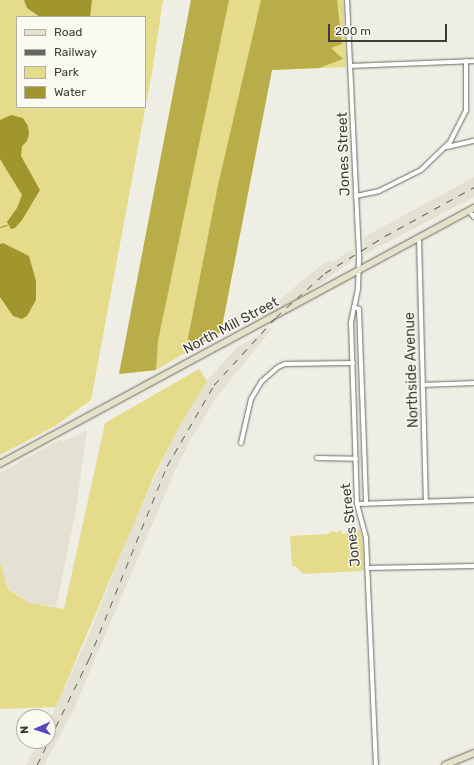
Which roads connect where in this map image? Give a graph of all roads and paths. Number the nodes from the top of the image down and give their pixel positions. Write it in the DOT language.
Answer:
graph roads {
  1 [pos="347,0"];
  2 [pos="466,61"];
  3 [pos="474,61"];
  4 [pos="351,66"];
  5 [pos="474,141"];
  6 [pos="446,147"];
  7 [pos="356,196"];
  8 [pos="472,210"];
  9 [pos="474,217"];
  10 [pos="419,238"];
  11 [pos="358,271"];
  12 [pos="354,307"];
  13 [pos="353,363"];
  14 [pos="474,383"];
  15 [pos="424,385"];
  16 [pos="241,443"];
  17 [pos="318,458"];
  18 [pos="356,459"];
  19 [pos="0,464"];
  20 [pos="474,500"];
  21 [pos="426,501"];
  22 [pos="357,504"];
  23 [pos="366,504"];
  24 [pos="474,566"];
  25 [pos="368,568"];
  26 [pos="474,753"];
  27 [pos="376,765"];
  28 [pos="445,765"];
  1 -- 4 [label="street, Jones Street"];
  2 -- 3 [label="street"];
  2 -- 4 [label="street"];
  2 -- 6 [label="street"];
  4 -- 7 [label="street, Jones Street"];
  5 -- 6 [label="street"];
  6 -- 7 [label="street"];
  7 -- 11 [label="street, Jones Street"];
  8 -- 9 [label="street"];
  8 -- 10 [label="main road, North Mill Street"];
  10 -- 11 [label="main road, North Mill Street"];
  10 -- 15 [label="street, Northside Avenue"];
  11 -- 12 [label="street, Jones Street"];
  11 -- 19 [label="main road, North Mill Street"];
  12 -- 13 [label="street, Jones Street"];
  12 -- 23 [label="street, Jones Street"];
  13 -- 16 [label="street"];
  13 -- 18 [label="street, Jones Street"];
  14 -- 15 [label="street"];
  15 -- 21 [label="street, Northside Avenue"];
  17 -- 18 [label="street"];
  18 -- 22 [label="street, Jones Street"];
  20 -- 21 [label="street"];
  21 -- 23 [label="street"];
  22 -- 23 [label="street"];
  22 -- 25 [label="street, Jones Street"];
  24 -- 25 [label="street"];
  25 -- 27 [label="street, Jones Street"];
  26 -- 28 [label="main road"];
}
